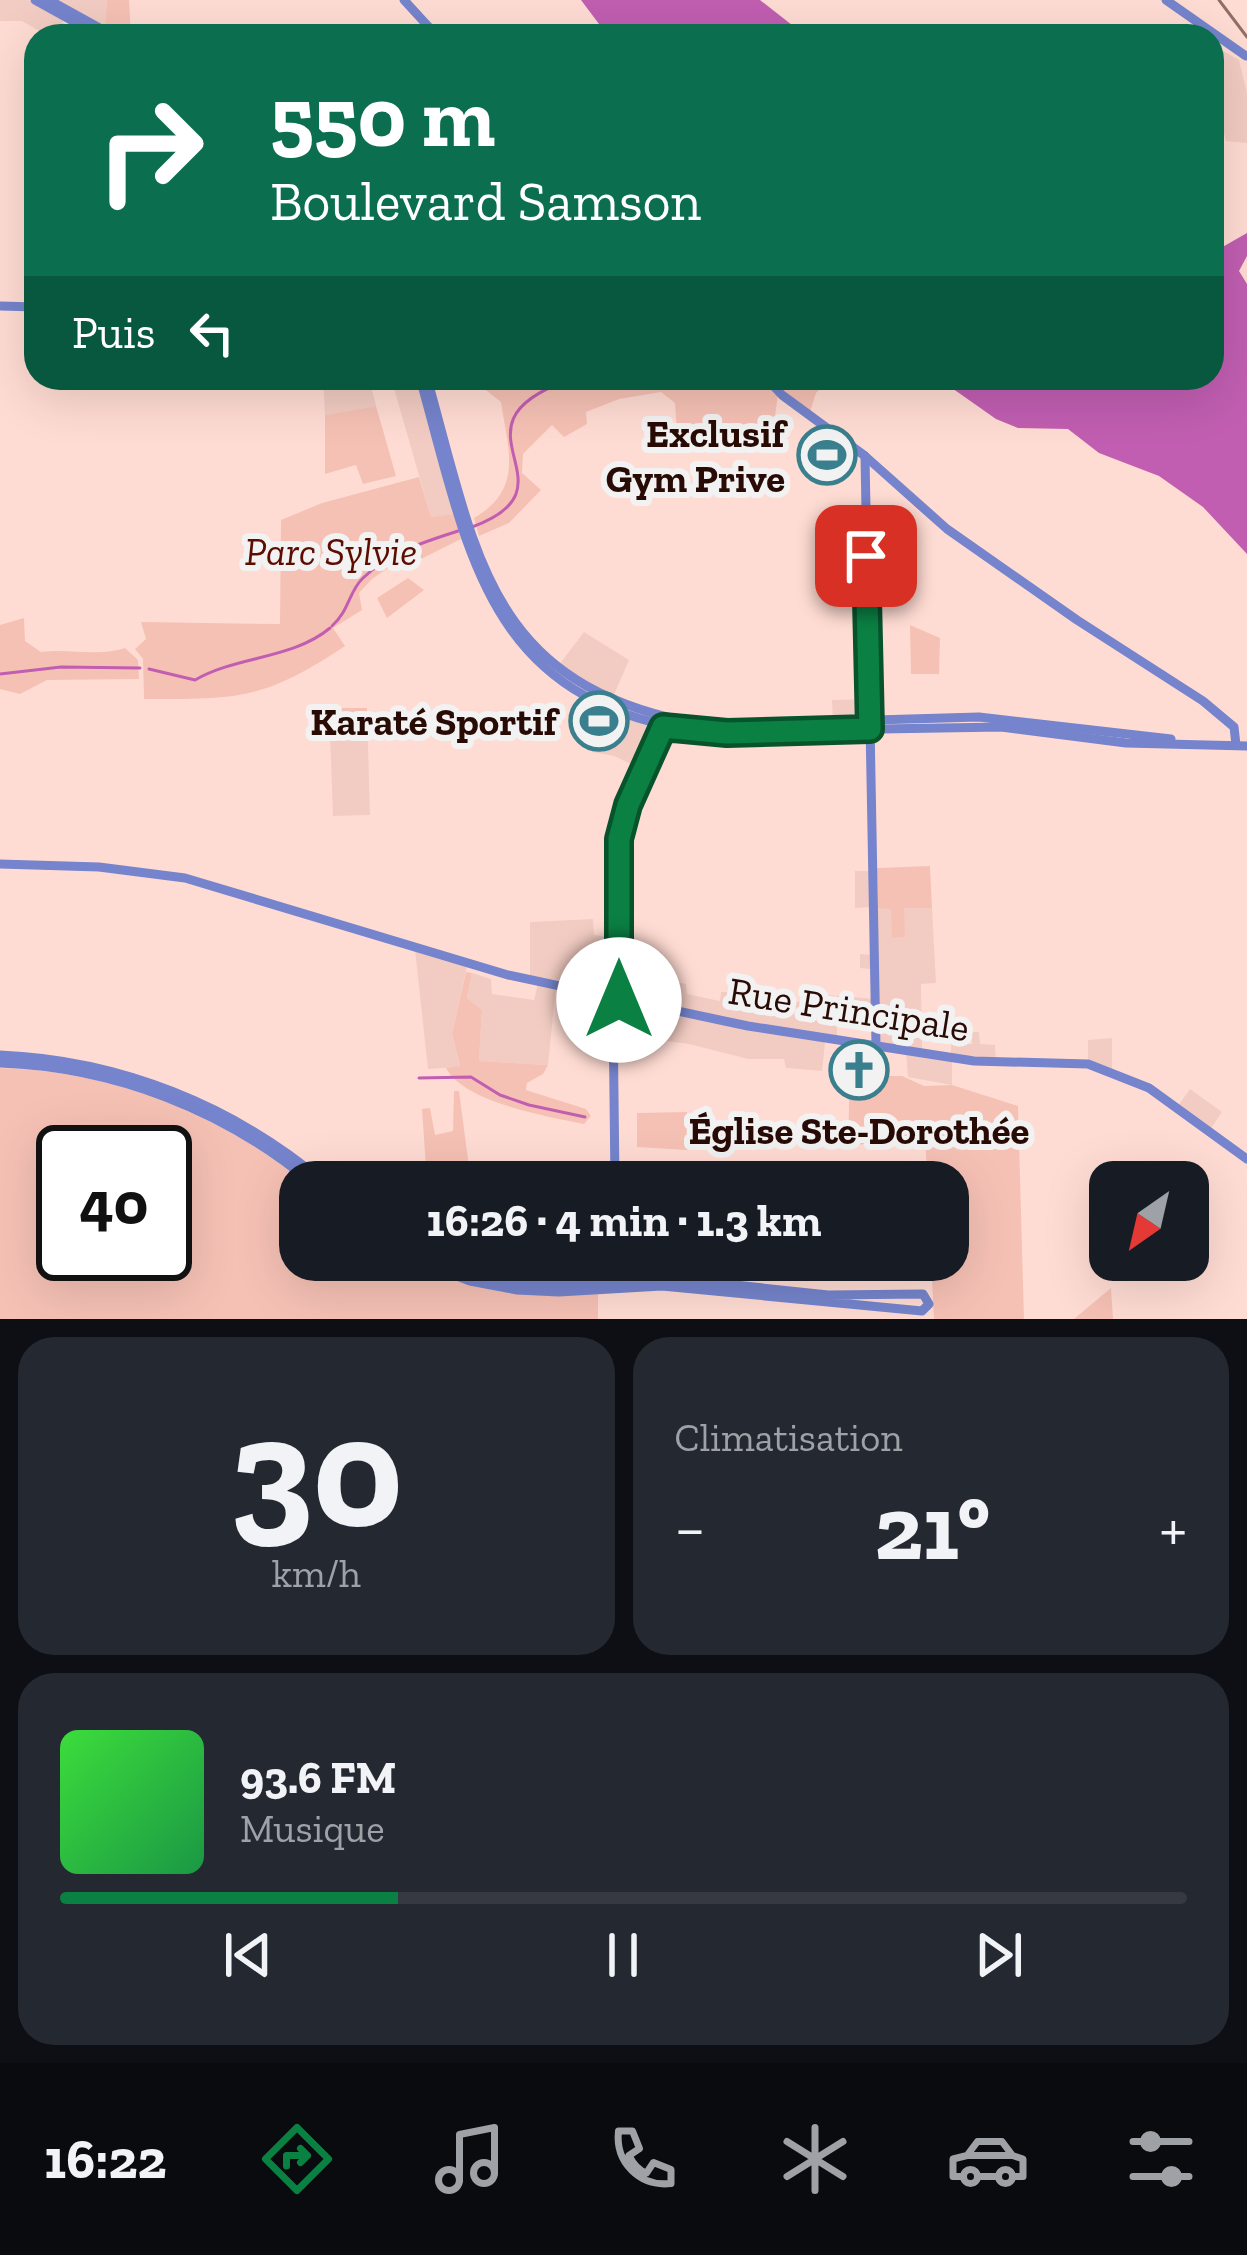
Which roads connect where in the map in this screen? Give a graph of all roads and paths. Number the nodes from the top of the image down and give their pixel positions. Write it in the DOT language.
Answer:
graph roads {
  1 [pos="34,0"];
  2 [pos="49,0"];
  3 [pos="404,0"];
  4 [pos="1156,0"];
  5 [pos="1166,0"];
  6 [pos="78,24"];
  7 [pos="92,24"];
  8 [pos="426,24"];
  9 [pos="1188,24"];
  10 [pos="1200,24"];
  11 [pos="427,390"];
  12 [pos="779,390"];
  13 [pos="865,456"];
  14 [pos="661,722"];
  15 [pos="870,725"];
  16 [pos="1241,746"];
  17 [pos="0,864"];
  18 [pos="617,996"];
  19 [pos="876,1046"];
  20 [pos="0,1059"];
  21 [pos="1247,1159"];
  22 [pos="282,1161"];
  23 [pos="295,1161"];
  24 [pos="617,1161"];
  25 [pos="470,1281"];
  26 [pos="510,1281"];
  27 [pos="618,1282"];
  1 -- 6 [label="street"];
  2 -- 7 [label="street"];
  3 -- 8 [label="street"];
  4 -- 9 [label="street"];
  5 -- 10 [label="street"];
  11 -- 14 [label="street"];
  12 -- 13 [label="street"];
  13 -- 15 [label="street"];
  13 -- 16 [label="street"];
  14 -- 15 [label="street"];
  14 -- 18 [label="street"];
  15 -- 16 [label="street"];
  15 -- 19 [label="street"];
  17 -- 18 [label="street, Rue Principale"];
  18 -- 19 [label="street, Rue Principale"];
  18 -- 24 [label="street"];
  19 -- 21 [label="street, Rue Principale"];
  20 -- 22 [label="street"];
  20 -- 23 [label="street"];
  25 -- 27 [label="street"];
  26 -- 27 [label="street"];
  27 -- 27 [label="street"];
}
